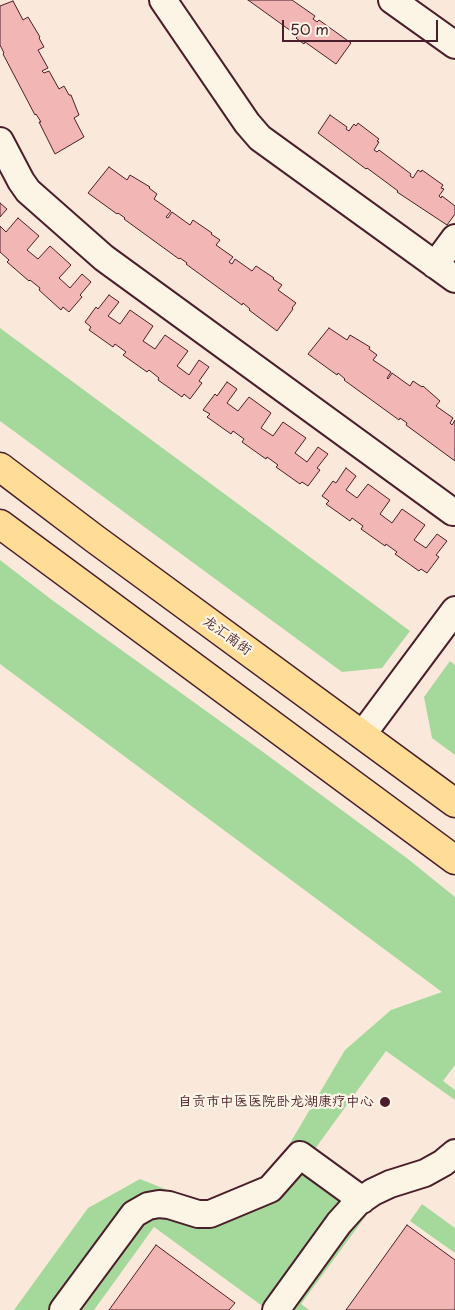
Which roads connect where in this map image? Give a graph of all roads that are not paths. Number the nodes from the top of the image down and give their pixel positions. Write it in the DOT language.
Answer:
graph roads {
  1 [pos="163,0"];
  2 [pos="392,0"];
  3 [pos="455,45"];
  4 [pos="0,141"];
  5 [pos="455,238"];
  6 [pos="445,272"];
  7 [pos="0,467"];
  8 [pos="453,512"];
  9 [pos="0,524"];
  10 [pos="455,610"];
  11 [pos="362,735"];
  12 [pos="455,803"];
  13 [pos="455,860"];
  14 [pos="455,1153"];
  15 [pos="362,1200"];
  16 [pos="64,1310"];
  17 [pos="276,1310"];
  1 -- 6 [label="street"];
  2 -- 3 [label="street"];
  4 -- 8 [label="street"];
  5 -- 6 [label="street"];
  7 -- 11 [label="main road, 龙汇南街"];
  9 -- 13 [label="main road"];
  10 -- 11 [label="street"];
  11 -- 12 [label="main road, 龙汇南街"];
  14 -- 15 [label="street"];
  15 -- 16 [label="street"];
  15 -- 17 [label="street"];
}
